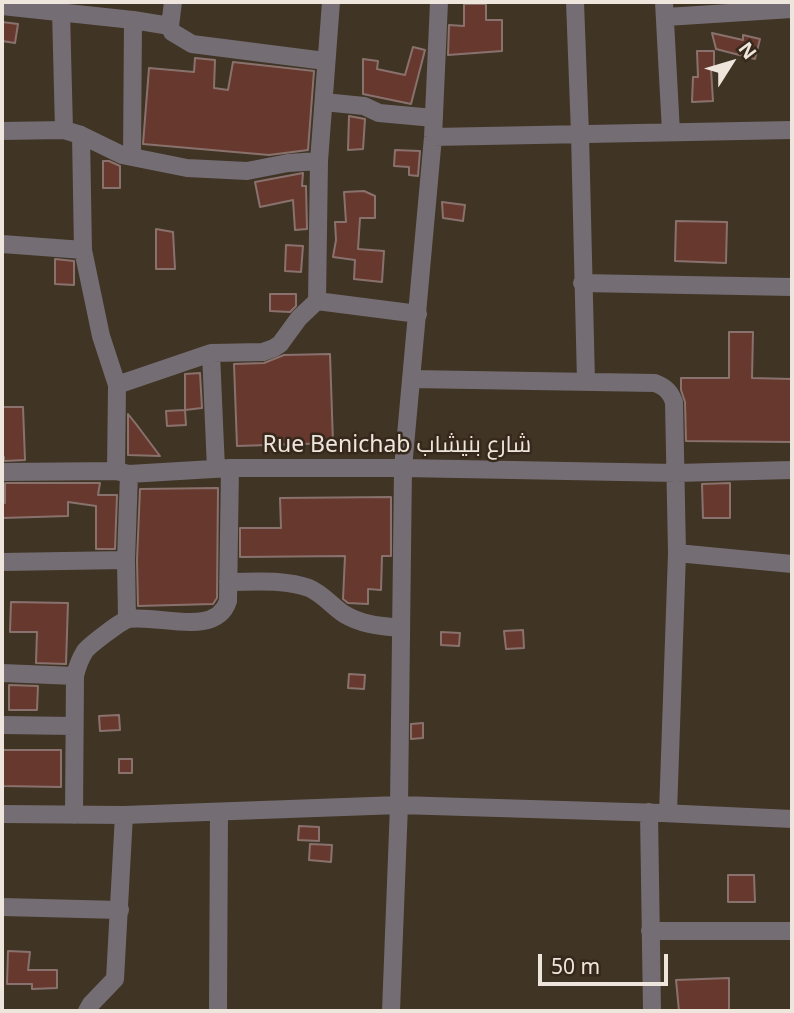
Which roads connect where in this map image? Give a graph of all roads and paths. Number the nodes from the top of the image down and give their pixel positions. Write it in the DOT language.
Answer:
graph roads {
  1 [pos="173,2"];
  2 [pos="331,2"];
  3 [pos="439,2"];
  4 [pos="575,2"];
  5 [pos="2,6"];
  6 [pos="665,9"];
  7 [pos="792,9"];
  8 [pos="61,11"];
  9 [pos="133,20"];
  10 [pos="170,26"];
  11 [pos="325,61"];
  12 [pos="324,102"];
  13 [pos="433,127"];
  14 [pos="792,130"];
  15 [pos="2,131"];
  16 [pos="671,132"];
  17 [pos="73,133"];
  18 [pos="580,134"];
  19 [pos="132,156"];
  20 [pos="319,161"];
  21 [pos="2,244"];
  22 [pos="83,250"];
  23 [pos="582,284"];
  24 [pos="792,287"];
  25 [pos="317,301"];
  26 [pos="418,314"];
  27 [pos="211,353"];
  28 [pos="411,379"];
  29 [pos="586,381"];
  30 [pos="117,385"];
  31 [pos="403,468"];
  32 [pos="223,469"];
  33 [pos="792,470"];
  34 [pos="2,472"];
  35 [pos="122,473"];
  36 [pos="676,473"];
  37 [pos="677,552"];
  38 [pos="125,560"];
  39 [pos="2,562"];
  40 [pos="792,564"];
  41 [pos="228,582"];
  42 [pos="127,619"];
  43 [pos="401,628"];
  44 [pos="2,673"];
  45 [pos="75,676"];
  46 [pos="2,725"];
  47 [pos="74,726"];
  48 [pos="399,805"];
  49 [pos="219,812"];
  50 [pos="649,812"];
  51 [pos="668,813"];
  52 [pos="2,814"];
  53 [pos="124,815"];
  54 [pos="74,816"];
  55 [pos="792,819"];
  56 [pos="2,907"];
  57 [pos="120,909"];
  58 [pos="650,931"];
  59 [pos="792,931"];
  60 [pos="87,1011"];
  61 [pos="218,1011"];
  62 [pos="391,1011"];
  63 [pos="652,1011"];
  1 -- 10 [label="street"];
  2 -- 11 [label="street"];
  3 -- 13 [label="street"];
  4 -- 18 [label="street"];
  5 -- 8 [label="street"];
  6 -- 7 [label="street"];
  6 -- 16 [label="street"];
  8 -- 9 [label="street"];
  8 -- 17 [label="street"];
  9 -- 10 [label="street"];
  9 -- 19 [label="street"];
  10 -- 11 [label="street"];
  11 -- 12 [label="street"];
  12 -- 13 [label="street"];
  12 -- 20 [label="street"];
  13 -- 18 [label="street"];
  13 -- 26 [label="street"];
  14 -- 16 [label="street"];
  15 -- 17 [label="street"];
  16 -- 18 [label="street"];
  17 -- 19 [label="street"];
  17 -- 22 [label="street"];
  18 -- 23 [label="street"];
  19 -- 20 [label="street"];
  20 -- 25 [label="street"];
  21 -- 22 [label="street"];
  22 -- 30 [label="street"];
  23 -- 24 [label="street"];
  23 -- 29 [label="street"];
  25 -- 26 [label="street"];
  25 -- 27 [label="street"];
  26 -- 28 [label="street"];
  27 -- 30 [label="street"];
  27 -- 32 [label="street"];
  28 -- 29 [label="street"];
  28 -- 31 [label="street"];
  29 -- 36 [label="street"];
  30 -- 35 [label="street"];
  31 -- 32 [label="street, Rue Benichab شارع بنيشاب"];
  31 -- 36 [label="street, Rue Benichab شارع بنيشاب"];
  31 -- 43 [label="street"];
  32 -- 35 [label="street, Rue Benichab شارع بنيشاب"];
  32 -- 41 [label="street"];
  33 -- 36 [label="street, Rue Benichab شارع بنيشاب"];
  34 -- 35 [label="street, Rue Benichab شارع بنيشاب"];
  35 -- 38 [label="street"];
  36 -- 37 [label="street"];
  37 -- 40 [label="street"];
  37 -- 51 [label="street"];
  38 -- 39 [label="street"];
  38 -- 42 [label="street"];
  41 -- 42 [label="street"];
  41 -- 43 [label="street"];
  42 -- 45 [label="street"];
  43 -- 48 [label="street"];
  44 -- 45 [label="street"];
  45 -- 47 [label="street"];
  46 -- 47 [label="street"];
  47 -- 54 [label="street"];
  48 -- 49 [label="street"];
  48 -- 50 [label="street"];
  48 -- 62 [label="street"];
  49 -- 53 [label="street"];
  49 -- 61 [label="street"];
  50 -- 51 [label="street"];
  50 -- 58 [label="street"];
  51 -- 55 [label="street"];
  52 -- 54 [label="street"];
  53 -- 54 [label="street"];
  53 -- 57 [label="street"];
  56 -- 57 [label="street"];
  57 -- 60 [label="street"];
  58 -- 59 [label="street"];
  58 -- 63 [label="street"];
}
